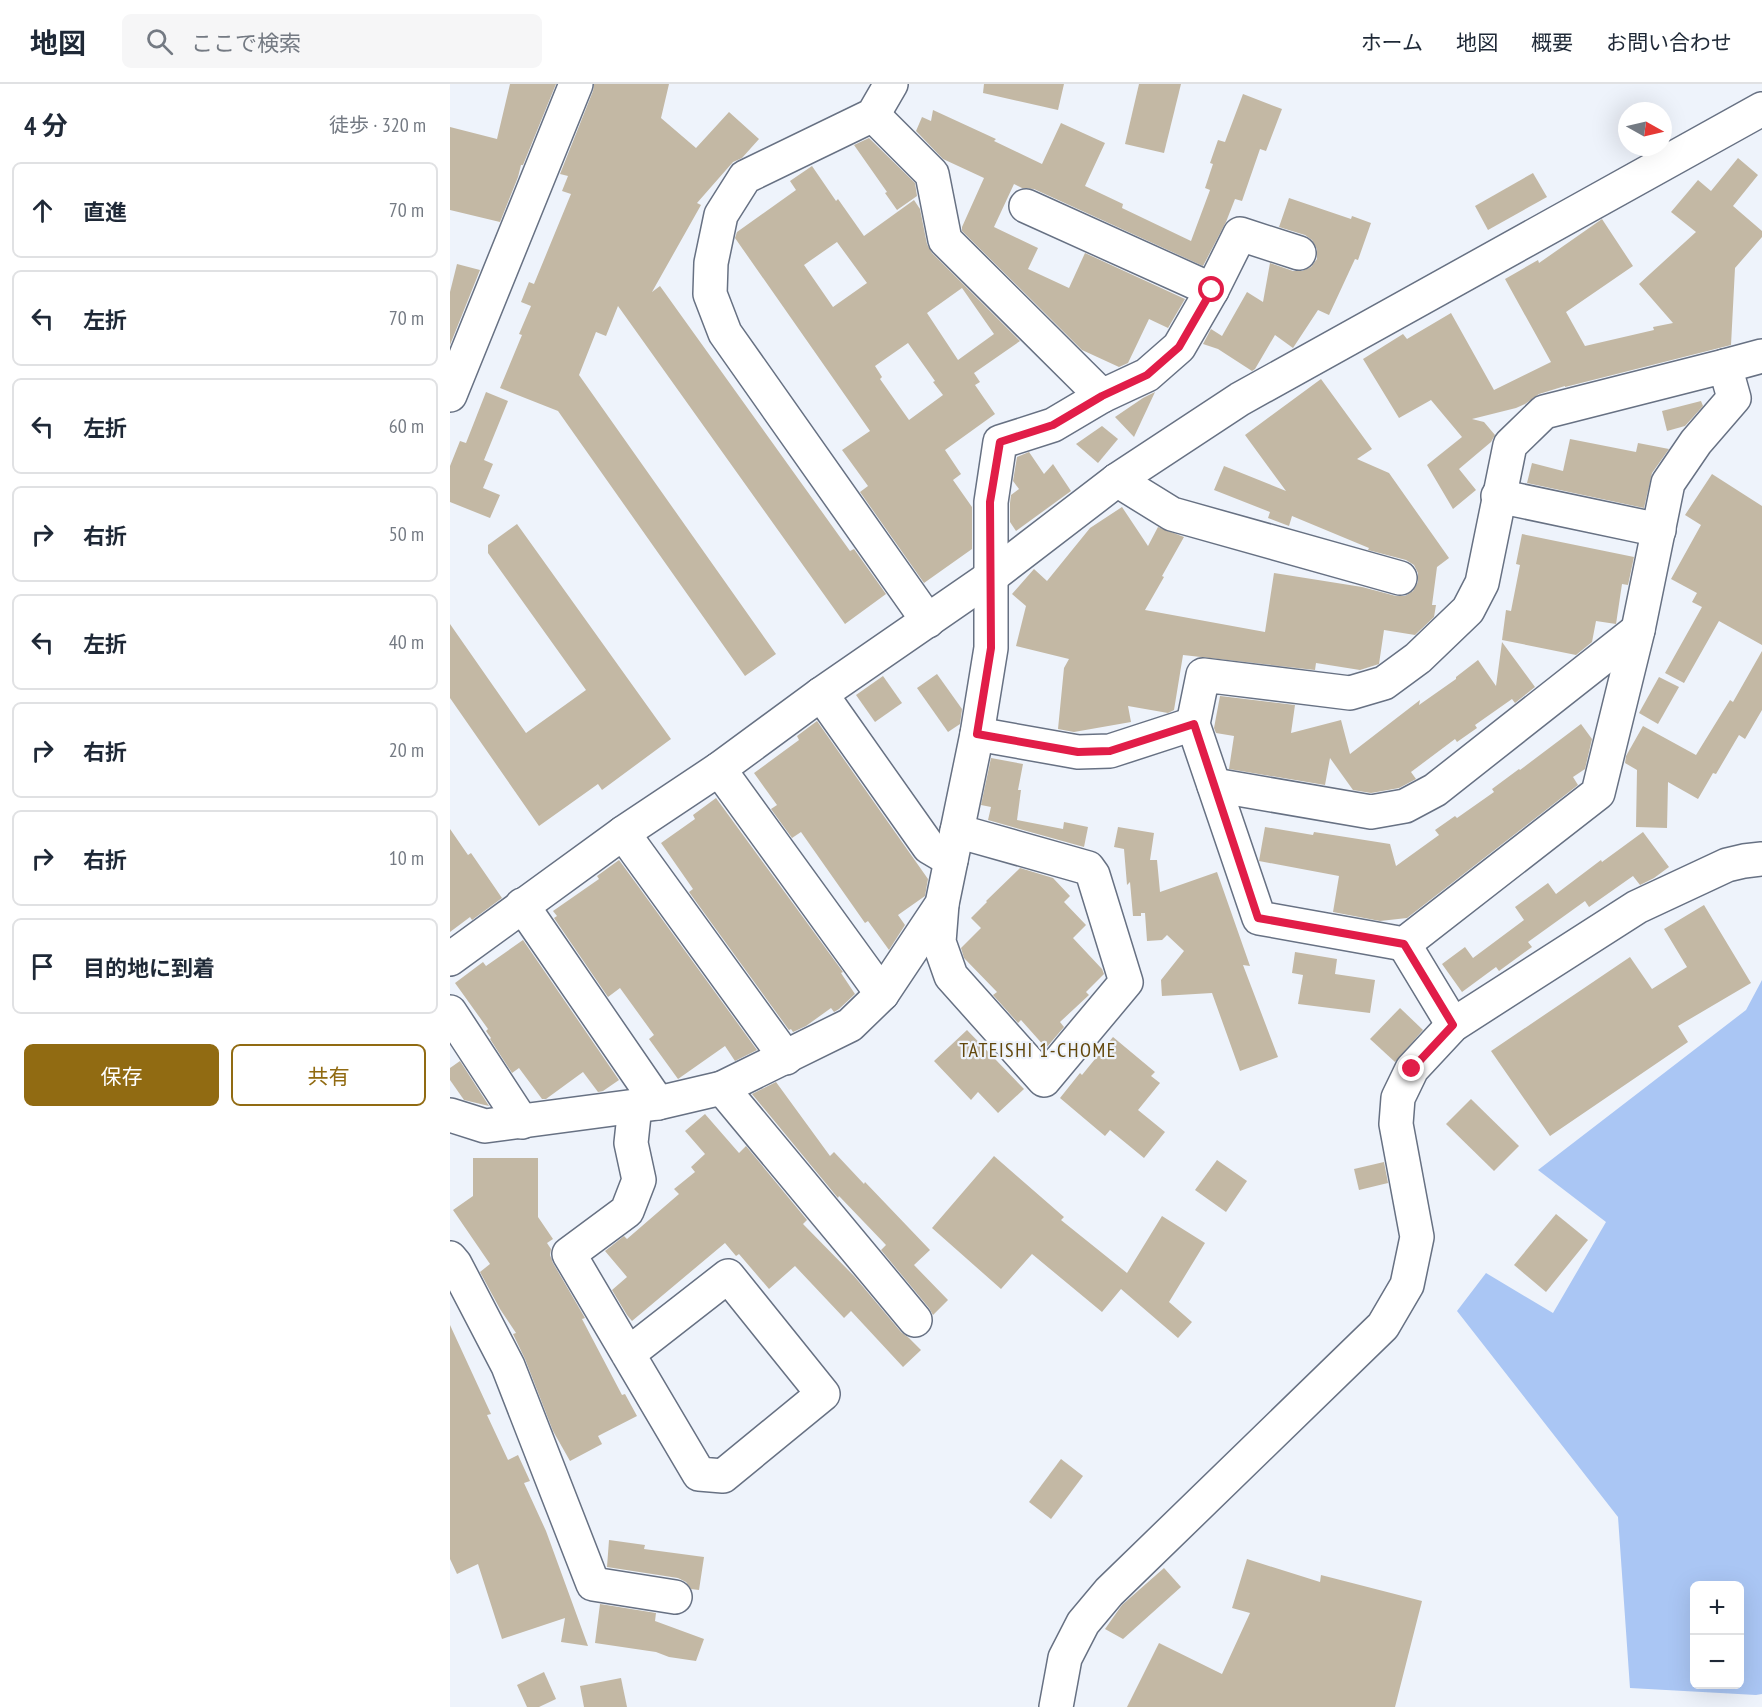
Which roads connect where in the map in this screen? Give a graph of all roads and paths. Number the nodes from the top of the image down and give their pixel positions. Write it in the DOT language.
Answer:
graph roads {
  1 [pos="576,84"];
  2 [pos="891,84"];
  3 [pos="1762,109"];
  4 [pos="873,115"];
  5 [pos="1026,206"];
  6 [pos="1299,253"];
  7 [pos="1212,290"];
  8 [pos="1762,356"];
  9 [pos="1725,366"];
  10 [pos="450,395"];
  11 [pos="1102,396"];
  12 [pos="1117,480"];
  13 [pos="1498,496"];
  14 [pos="1659,530"];
  15 [pos="992,576"];
  16 [pos="1400,578"];
  17 [pos="928,621"];
  18 [pos="1638,630"];
  19 [pos="821,694"];
  20 [pos="1194,724"];
  21 [pos="977,734"];
  22 [pos="719,769"];
  23 [pos="1214,785"];
  24 [pos="623,833"];
  25 [pos="954,846"];
  26 [pos="1762,859"];
  27 [pos="942,904"];
  28 [pos="522,905"];
  29 [pos="1404,944"];
  30 [pos="450,958"];
  31 [pos="882,994"];
  32 [pos="450,1012"];
  33 [pos="1453,1025"];
  34 [pos="786,1058"];
  35 [pos="722,1088"];
  36 [pos="647,1105"];
  37 [pos="450,1115"];
  38 [pos="522,1122"];
  39 [pos="450,1258"];
  40 [pos="915,1320"];
  41 [pos="628,1354"];
  42 [pos="675,1597"];
  43 [pos="1056,1707"];
  1 -- 10 [label="street"];
  2 -- 4 [label="street"];
  3 -- 12 [label="street"];
  4 -- 11 [label="street"];
  4 -- 17 [label="street"];
  5 -- 7 [label="street"];
  6 -- 7 [label="street"];
  7 -- 11 [label="street"];
  8 -- 9 [label="street"];
  9 -- 13 [label="street"];
  9 -- 14 [label="street"];
  11 -- 15 [label="street"];
  12 -- 15 [label="street"];
  12 -- 16 [label="street"];
  13 -- 14 [label="street"];
  13 -- 20 [label="street"];
  14 -- 18 [label="street"];
  15 -- 17 [label="street"];
  15 -- 21 [label="street"];
  17 -- 19 [label="street"];
  18 -- 23 [label="street"];
  18 -- 29 [label="street"];
  19 -- 22 [label="street"];
  19 -- 25 [label="street"];
  20 -- 21 [label="street"];
  20 -- 23 [label="street"];
  21 -- 25 [label="street"];
  22 -- 24 [label="street"];
  22 -- 31 [label="street"];
  23 -- 29 [label="street"];
  24 -- 28 [label="street"];
  24 -- 34 [label="street"];
  25 -- 27 [label="street"];
  25 -- 27 [label="street"];
  26 -- 33 [label="street"];
  27 -- 31 [label="street"];
  28 -- 30 [label="street"];
  28 -- 36 [label="street"];
  29 -- 33 [label="street"];
  31 -- 34 [label="street"];
  32 -- 38 [label="street"];
  33 -- 43 [label="street"];
  34 -- 35 [label="street"];
  35 -- 36 [label="street"];
  35 -- 40 [label="street"];
  36 -- 38 [label="street"];
  36 -- 41 [label="street"];
  37 -- 38 [label="street"];
  39 -- 42 [label="street"];
  41 -- 41 [label="street"];
}
